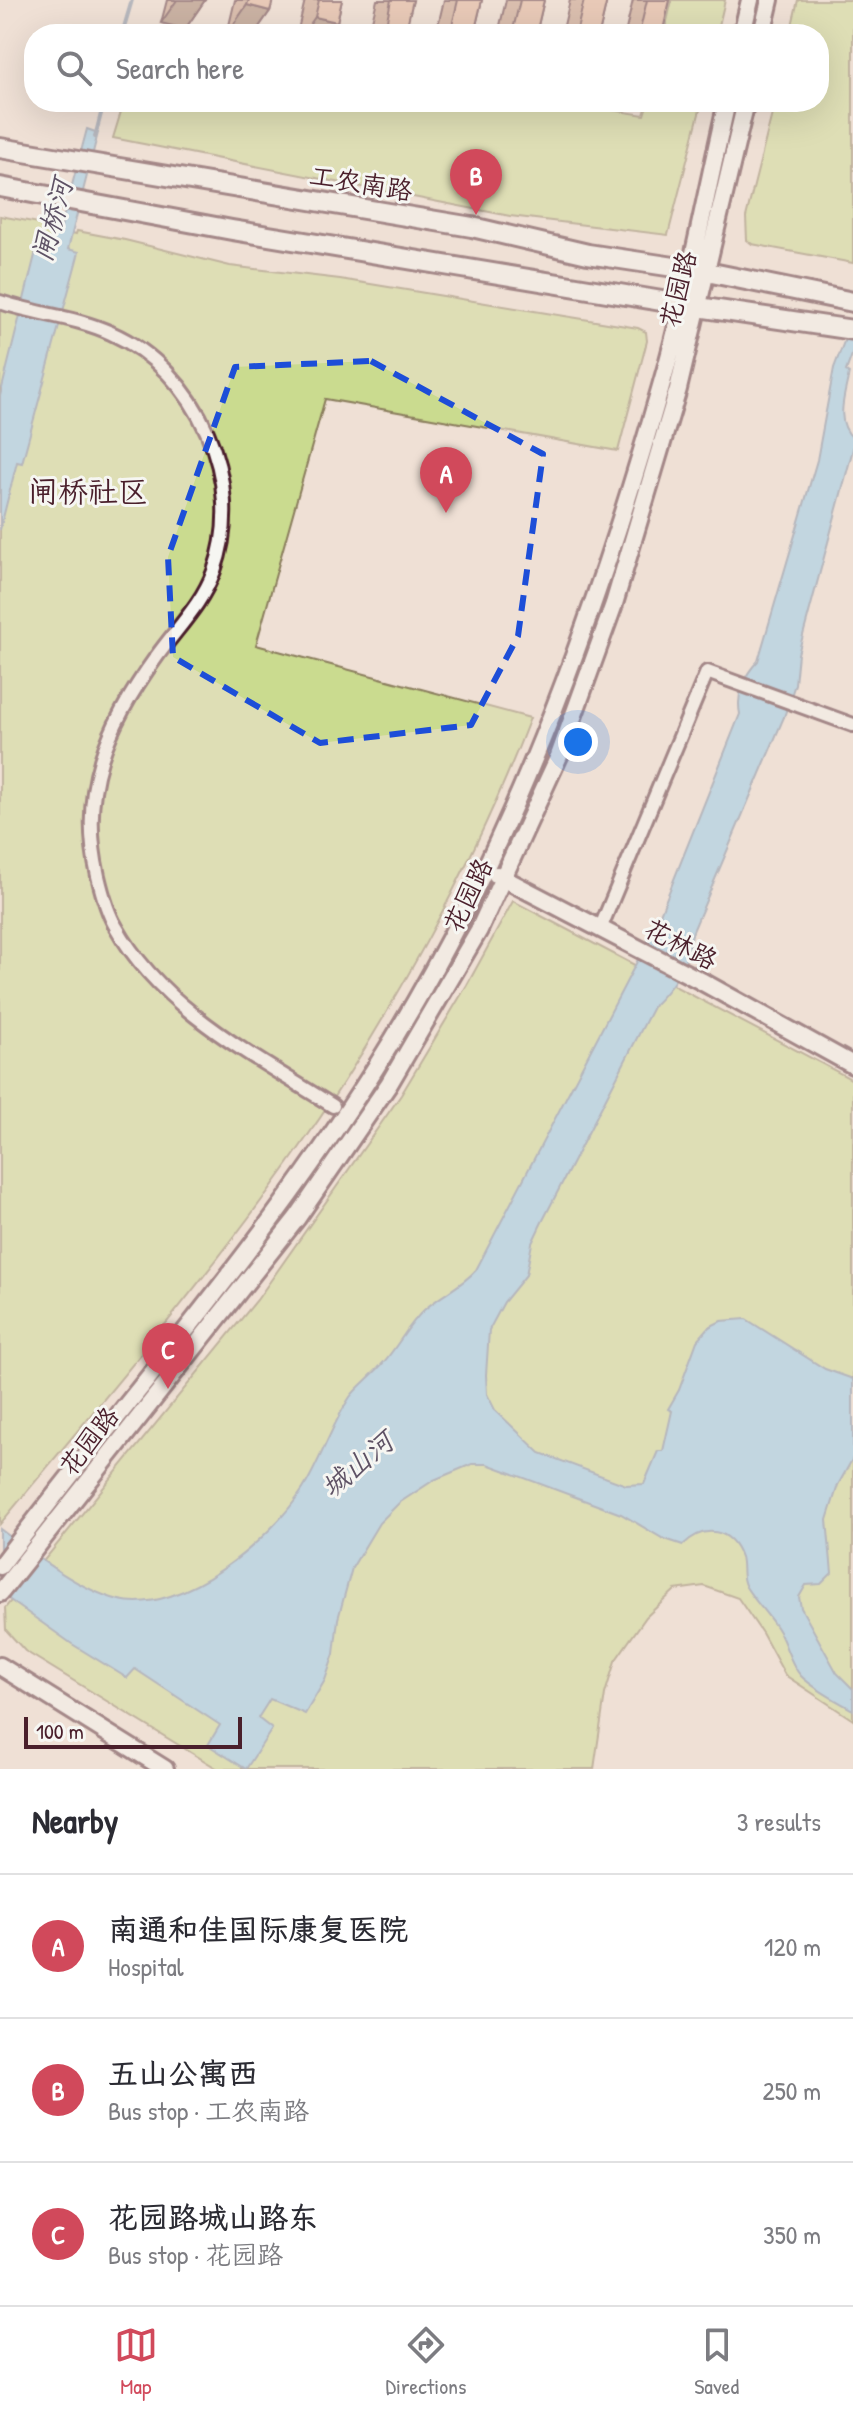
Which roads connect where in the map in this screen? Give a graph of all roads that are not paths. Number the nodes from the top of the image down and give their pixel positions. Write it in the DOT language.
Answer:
graph roads {
  1 [pos="750,0"];
  2 [pos="770,0"];
  3 [pos="744,24"];
  4 [pos="764,24"];
  5 [pos="725,112"];
  6 [pos="743,112"];
  7 [pos="0,148"];
  8 [pos="0,187"];
  9 [pos="698,270"];
  10 [pos="0,302"];
  11 [pos="851,302"];
  12 [pos="690,305"];
  13 [pos="850,330"];
  14 [pos="853,725"];
  15 [pos="485,869"];
  16 [pos="504,878"];
  17 [pos="600,929"];
  18 [pos="853,1065"];
  19 [pos="333,1106"];
  20 [pos="27,1544"];
  21 [pos="0,1566"];
  22 [pos="0,1593"];
  23 [pos="0,1666"];
  24 [pos="165,1769"];
  1 -- 3 [label="main road"];
  2 -- 4 [label="main road"];
  5 -- 9 [label="main road, 花园路"];
  6 -- 9 [label="main road, 花园路"];
  7 -- 9 [label="main road, 工农南路"];
  8 -- 12 [label="main road"];
  9 -- 11 [label="main road, 工农南路"];
  9 -- 12 [label="main road, 花园路"];
  10 -- 19 [label="street"];
  12 -- 13 [label="main road"];
  12 -- 15 [label="main road, 花园路"];
  12 -- 16 [label="main road, 花园路"];
  14 -- 17 [label="street"];
  15 -- 16 [label="main road, 花林路"];
  15 -- 20 [label="main road, 花园路"];
  16 -- 17 [label="main road, 花林路"];
  16 -- 20 [label="main road, 花园路"];
  17 -- 18 [label="main road, 花林路"];
  20 -- 21 [label="main road, 花园路"];
  20 -- 22 [label="main road, 花园路"];
  23 -- 24 [label="main road"];
}
